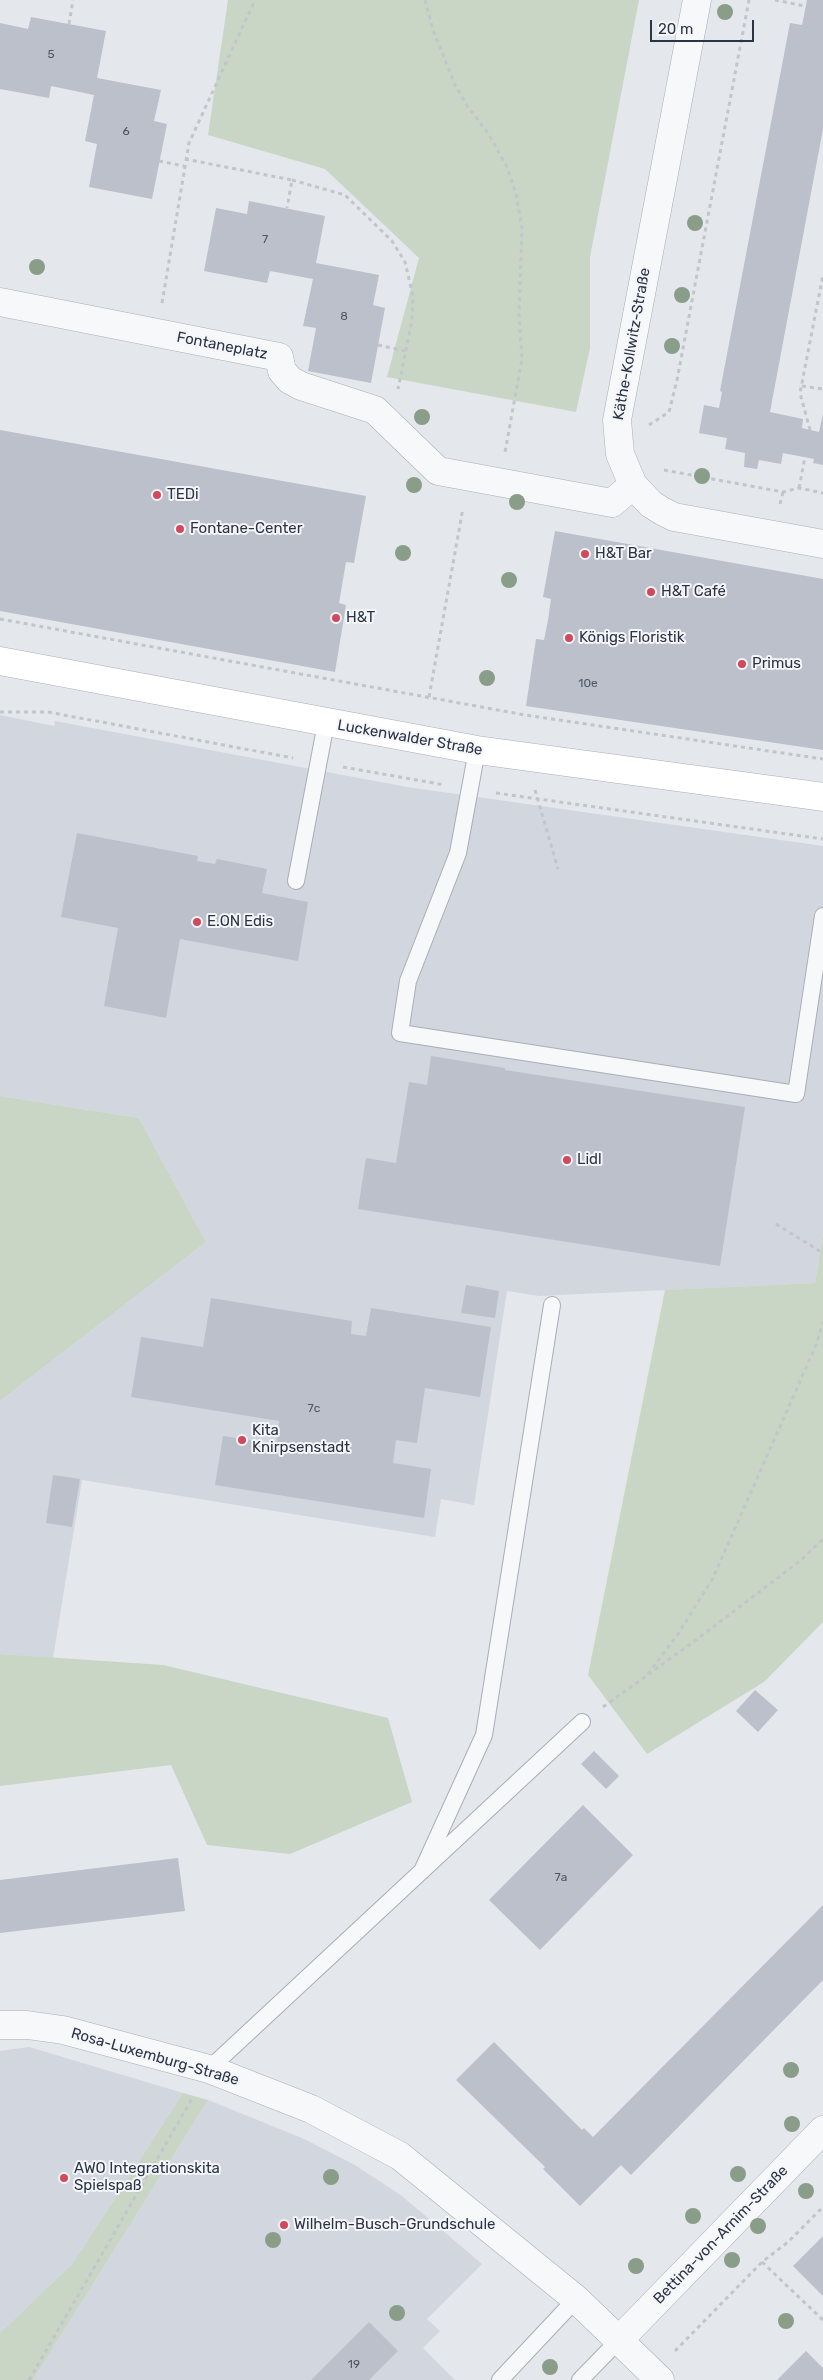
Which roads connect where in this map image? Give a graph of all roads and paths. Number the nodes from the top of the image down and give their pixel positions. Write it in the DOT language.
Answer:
graph roads {
  1 [pos="73,0"];
  2 [pos="255,0"];
  3 [pos="425,0"];
  4 [pos="697,0"];
  5 [pos="749,0"];
  6 [pos="775,0"];
  7 [pos="806,6"];
  8 [pos="69,24"];
  9 [pos="185,159"];
  10 [pos="159,161"];
  11 [pos="184,166"];
  12 [pos="292,180"];
  13 [pos="287,208"];
  14 [pos="823,275"];
  15 [pos="0,302"];
  16 [pos="157,333"];
  17 [pos="378,345"];
  18 [pos="406,350"];
  19 [pos="802,386"];
  20 [pos="823,390"];
  21 [pos="391,427"];
  22 [pos="642,430"];
  23 [pos="810,430"];
  24 [pos="805,457"];
  25 [pos="469,477"];
  26 [pos="500,482"];
  27 [pos="633,485"];
  28 [pos="799,488"];
  29 [pos="823,493"];
  30 [pos="823,544"];
  31 [pos="0,619"];
  32 [pos="0,661"];
  33 [pos="429,697"];
  34 [pos="0,712"];
  35 [pos="326,723"];
  36 [pos="476,750"];
  37 [pos="526,756"];
  38 [pos="823,759"];
  39 [pos="318,763"];
  40 [pos="470,789"];
  41 [pos="823,796"];
  42 [pos="538,799"];
  43 [pos="823,839"];
  44 [pos="558,869"];
  45 [pos="296,881"];
  46 [pos="823,916"];
  47 [pos="776,1224"];
  48 [pos="823,1253"];
  49 [pos="552,1304"];
  50 [pos="823,1322"];
  51 [pos="823,1538"];
  52 [pos="648,1674"];
  53 [pos="582,1722"];
  54 [pos="422,1871"];
  55 [pos="0,2025"];
  56 [pos="210,2069"];
  57 [pos="823,2130"];
  58 [pos="823,2207"];
  59 [pos="762,2262"];
  60 [pos="576,2299"];
  61 [pos="823,2320"];
  62 [pos="620,2339"];
  63 [pos="657,2376"];
  64 [pos="29,2380"];
  65 [pos="500,2380"];
  66 [pos="580,2380"];
  1 -- 8 [label="path"];
  2 -- 9 [label="path"];
  3 -- 26 [label="path"];
  4 -- 27 [label="street, Käthe-Kollwitz-Straße"];
  5 -- 22 [label="path"];
  6 -- 7 [label="path"];
  9 -- 11 [label="path"];
  9 -- 12 [label="path"];
  10 -- 11 [label="path"];
  11 -- 16 [label="path"];
  12 -- 13 [label="path"];
  12 -- 18 [label="path"];
  14 -- 19 [label="path"];
  15 -- 16 [label="street, Fontaneplatz"];
  16 -- 21 [label="street, Fontaneplatz"];
  17 -- 18 [label="path"];
  18 -- 21 [label="path"];
  19 -- 20 [label="path"];
  19 -- 23 [label="path"];
  21 -- 25 [label="street, Fontaneplatz"];
  24 -- 28 [label="path"];
  25 -- 26 [label="street, Fontaneplatz"];
  25 -- 33 [label="path"];
  26 -- 27 [label="street, Fontaneplatz"];
  27 -- 28 [label="path"];
  27 -- 30 [label="street, Käthe-Kollwitz-Straße"];
  28 -- 29 [label="path"];
  31 -- 33 [label="path"];
  32 -- 35 [label="main road, Luckenwalder Straße"];
  33 -- 38 [label="path"];
  34 -- 39 [label="path"];
  35 -- 36 [label="main road, Luckenwalder Straße"];
  35 -- 39 [label="lane"];
  36 -- 37 [label="main road, Luckenwalder Straße"];
  36 -- 40 [label="lane"];
  37 -- 41 [label="main road, Luckenwalder Straße"];
  37 -- 42 [label="path"];
  39 -- 40 [label="path"];
  39 -- 45 [label="lane"];
  40 -- 42 [label="path"];
  40 -- 46 [label="lane"];
  42 -- 43 [label="path"];
  42 -- 44 [label="path"];
  47 -- 48 [label="path"];
  49 -- 54 [label="lane"];
  50 -- 52 [label="path"];
  51 -- 52 [label="path"];
  52 -- 53 [label="path"];
  53 -- 54 [label="lane"];
  54 -- 56 [label="lane"];
  55 -- 56 [label="street, Rosa-Luxemburg-Straße"];
  56 -- 60 [label="street, Rosa-Luxemburg-Straße"];
  56 -- 64 [label="path"];
  57 -- 62 [label="street, Bettina-von-Arnim-Straße"];
  58 -- 59 [label="path"];
  59 -- 61 [label="path"];
  59 -- 63 [label="path"];
  60 -- 62 [label="street, Rosa-Luxemburg-Straße"];
  60 -- 65 [label="lane"];
  62 -- 63 [label="street, Rosa-Luxemburg-Straße"];
  62 -- 66 [label="lane"];
}
